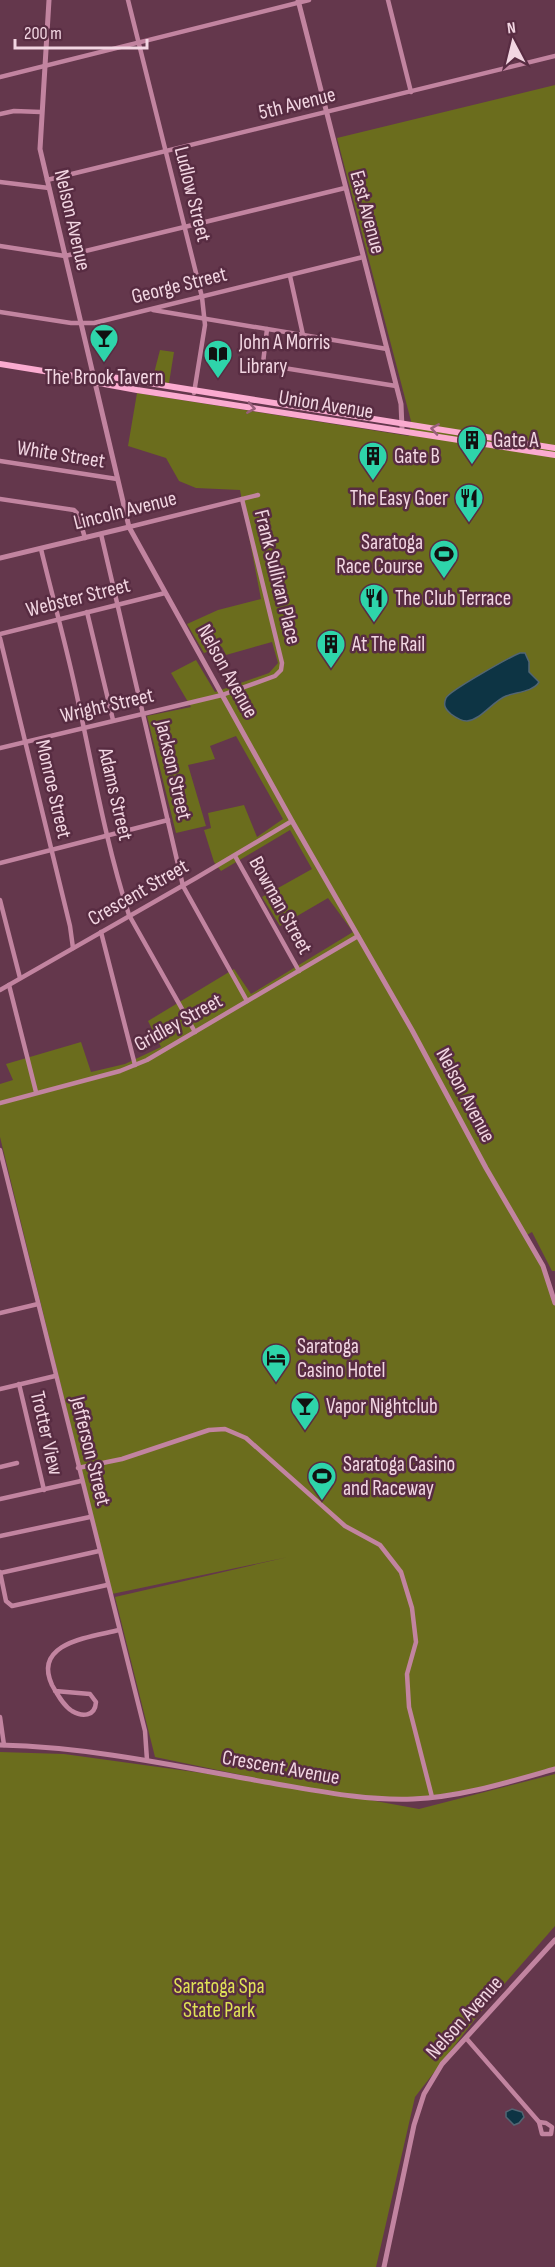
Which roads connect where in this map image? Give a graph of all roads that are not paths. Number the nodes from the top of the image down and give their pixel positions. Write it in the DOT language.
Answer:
graph roads {
  1 [pos="49,0"];
  2 [pos="128,0"];
  3 [pos="309,0"];
  4 [pos="388,0"];
  5 [pos="298,1"];
  6 [pos="139,43"];
  7 [pos="555,56"];
  8 [pos="44,65"];
  9 [pos="0,77"];
  10 [pos="411,92"];
  11 [pos="41,112"];
  12 [pos="0,114"];
  13 [pos="326,114"];
  14 [pos="166,152"];
  15 [pos="47,180"];
  16 [pos="0,182"];
  17 [pos="49,188"];
  18 [pos="345,188"];
  19 [pos="184,227"];
  20 [pos="0,246"];
  21 [pos="65,256"];
  22 [pos="363,257"];
  23 [pos="290,276"];
  24 [pos="201,297"];
  25 [pos="150,310"];
  26 [pos="0,312"];
  27 [pos="205,319"];
  28 [pos="81,324"];
  29 [pos="267,329"];
  30 [pos="303,335"];
  31 [pos="387,349"];
  32 [pos="0,364"];
  33 [pos="93,379"];
  34 [pos="396,386"];
  35 [pos="194,390"];
  36 [pos="193,399"];
  37 [pos="402,424"];
  38 [pos="402,432"];
  39 [pos="555,447"];
  40 [pos="555,455"];
  41 [pos="0,461"];
  42 [pos="117,479"];
  43 [pos="258,495"];
  44 [pos="0,499"];
  45 [pos="242,499"];
  46 [pos="129,526"];
  47 [pos="101,534"];
  48 [pos="85,538"];
  49 [pos="40,549"];
  50 [pos="0,558"];
  51 [pos="165,593"];
  52 [pos="118,604"];
  53 [pos="87,612"];
  54 [pos="58,619"];
  55 [pos="0,636"];
  56 [pos="222,694"];
  57 [pos="143,713"];
  58 [pos="113,720"];
  59 [pos="84,727"];
  60 [pos="26,741"];
  61 [pos="0,748"];
  62 [pos="168,820"];
  63 [pos="292,821"];
  64 [pos="108,836"];
  65 [pos="51,850"];
  66 [pos="235,856"];
  67 [pos="0,863"];
  68 [pos="183,886"];
  69 [pos="0,900"];
  70 [pos="129,915"];
  71 [pos="101,932"];
  72 [pos="358,936"];
  73 [pos="73,948"];
  74 [pos="299,971"];
  75 [pos="20,978"];
  76 [pos="9,985"];
  77 [pos="0,990"];
  78 [pos="248,1001"];
  79 [pos="195,1032"];
  80 [pos="135,1065"];
  81 [pos="36,1092"];
  82 [pos="0,1103"];
  83 [pos="0,1150"];
  84 [pos="555,1302"];
  85 [pos="38,1304"];
  86 [pos="0,1313"];
  87 [pos="55,1376"];
  88 [pos="19,1384"];
  89 [pos="0,1389"];
  90 [pos="16,1462"];
  91 [pos="0,1467"];
  92 [pos="78,1468"];
  93 [pos="81,1481"];
  94 [pos="44,1490"];
  95 [pos="0,1499"];
  96 [pos="90,1517"];
  97 [pos="0,1536"];
  98 [pos="99,1551"];
  99 [pos="0,1572"];
  100 [pos="107,1585"];
  101 [pos="119,1630"];
  102 [pos="56,1691"];
  103 [pos="0,1717"];
  104 [pos="2,1745"];
  105 [pos="147,1760"];
  106 [pos="555,1769"];
  107 [pos="432,1797"];
  108 [pos="555,1940"];
  109 [pos="466,2038"];
  110 [pos="539,2122"];
  111 [pos="384,2267"];
  1 -- 8 [label="street, Nelson Avenue"];
  2 -- 6 [label="street, Ludlow Street"];
  3 -- 5 [label="street"];
  4 -- 10 [label="street"];
  5 -- 6 [label="street"];
  5 -- 13 [label="street, East Avenue"];
  6 -- 8 [label="street"];
  6 -- 14 [label="street, Ludlow Street"];
  7 -- 10 [label="street, 5th Avenue"];
  8 -- 9 [label="street"];
  8 -- 11 [label="street, Nelson Avenue"];
  10 -- 13 [label="street, 5th Avenue"];
  11 -- 12 [label="street"];
  11 -- 15 [label="street, Nelson Avenue"];
  13 -- 14 [label="street, 5th Avenue"];
  13 -- 18 [label="street, East Avenue"];
  14 -- 15 [label="street, 5th Avenue"];
  14 -- 19 [label="street, Ludlow Street"];
  15 -- 17 [label="street, Nelson Avenue"];
  16 -- 17 [label="street"];
  17 -- 21 [label="street, Nelson Avenue"];
  18 -- 19 [label="street"];
  18 -- 22 [label="street, East Avenue"];
  19 -- 21 [label="street"];
  19 -- 24 [label="street, Ludlow Street"];
  20 -- 21 [label="street"];
  21 -- 28 [label="street, Nelson Avenue"];
  22 -- 23 [label="street, George Street"];
  22 -- 31 [label="street, East Avenue"];
  23 -- 24 [label="street, George Street"];
  23 -- 30 [label="street"];
  24 -- 25 [label="street, George Street"];
  24 -- 27 [label="street, Ludlow Street"];
  25 -- 27 [label="street"];
  25 -- 28 [label="street, George Street"];
  26 -- 28 [label="street, George Street"];
  27 -- 29 [label="street"];
  27 -- 35 [label="street, Ludlow Street"];
  28 -- 33 [label="street, Nelson Avenue"];
  29 -- 30 [label="street"];
  29 -- 34 [label="street"];
  30 -- 31 [label="street"];
  31 -- 34 [label="street, East Avenue"];
  32 -- 33 [label="main road, Union Avenue"];
  33 -- 35 [label="main road, Union Avenue"];
  33 -- 36 [label="main road, Union Avenue"];
  33 -- 42 [label="street, Nelson Avenue"];
  34 -- 37 [label="street, East Avenue"];
  35 -- 36 [label="street, Ludlow Street"];
  35 -- 37 [label="main road, Union Avenue"];
  36 -- 38 [label="main road, Union Avenue, one-way"];
  37 -- 38 [label="street, East Avenue"];
  39 -- 37 [label="main road, Union Avenue, one-way"];
  38 -- 40 [label="main road, Union Avenue"];
  41 -- 42 [label="street, White Street"];
  42 -- 46 [label="street, Nelson Avenue"];
  43 -- 45 [label="street, Lincoln Avenue"];
  44 -- 48 [label="street"];
  45 -- 46 [label="street, Lincoln Avenue"];
  45 -- 56 [label="street, Frank Sullivan Place"];
  46 -- 47 [label="street, Lincoln Avenue"];
  46 -- 51 [label="street, Nelson Avenue"];
  47 -- 48 [label="street, Lincoln Avenue"];
  47 -- 52 [label="street, Jackson Street"];
  48 -- 49 [label="street, Lincoln Avenue"];
  49 -- 50 [label="street, Lincoln Avenue"];
  49 -- 54 [label="street, Adams Street"];
  51 -- 52 [label="street, Webster Street"];
  51 -- 56 [label="street, Nelson Avenue"];
  52 -- 53 [label="street, Webster Street"];
  52 -- 57 [label="street, Jackson Street"];
  53 -- 54 [label="street, Webster Street"];
  53 -- 58 [label="street"];
  54 -- 55 [label="street, Webster Street"];
  54 -- 59 [label="street, Adams Street"];
  55 -- 60 [label="street, Monroe Street"];
  56 -- 57 [label="street, Wright Street"];
  56 -- 63 [label="street, Nelson Avenue"];
  57 -- 58 [label="street, Wright Street"];
  57 -- 62 [label="street, Jackson Street"];
  58 -- 59 [label="street, Wright Street"];
  59 -- 60 [label="street, Wright Street"];
  59 -- 64 [label="street, Adams Street"];
  60 -- 61 [label="street, Wright Street"];
  60 -- 65 [label="street, Monroe Street"];
  62 -- 64 [label="street"];
  62 -- 68 [label="street, Jackson Street"];
  63 -- 66 [label="street, Crescent Street"];
  63 -- 72 [label="street, Nelson Avenue"];
  64 -- 65 [label="street"];
  64 -- 70 [label="street, Adams Street"];
  65 -- 67 [label="street"];
  65 -- 73 [label="street, Monroe Street"];
  66 -- 68 [label="street, Crescent Street"];
  66 -- 74 [label="street, Bowman Street"];
  68 -- 70 [label="street, Crescent Street"];
  68 -- 78 [label="street, Jackson Street"];
  69 -- 75 [label="street"];
  70 -- 71 [label="street, Crescent Street"];
  70 -- 79 [label="street, Adams Street"];
  71 -- 73 [label="street, Crescent Street"];
  71 -- 80 [label="street"];
  72 -- 74 [label="street, Gridley Street"];
  72 -- 84 [label="street, Nelson Avenue"];
  73 -- 75 [label="street, Crescent Street"];
  74 -- 78 [label="street, Gridley Street"];
  75 -- 76 [label="street, Crescent Street"];
  76 -- 77 [label="street, Crescent Street"];
  76 -- 81 [label="street"];
  78 -- 79 [label="street, Gridley Street"];
  79 -- 80 [label="street, Gridley Street"];
  80 -- 81 [label="street, Gridley Street"];
  81 -- 82 [label="street, Gridley Street"];
  83 -- 85 [label="street, Jefferson Street"];
  85 -- 86 [label="street"];
  85 -- 87 [label="street, Jefferson Street"];
  87 -- 88 [label="street"];
  87 -- 92 [label="street, Jefferson Street"];
  88 -- 89 [label="street"];
  88 -- 94 [label="street, Trotter View"];
  90 -- 91 [label="street"];
  92 -- 93 [label="street, Jefferson Street"];
  92 -- 107 [label="street"];
  93 -- 94 [label="street"];
  93 -- 96 [label="street, Jefferson Street"];
  94 -- 95 [label="street"];
  96 -- 97 [label="street"];
  96 -- 98 [label="street, Jefferson Street"];
  98 -- 99 [label="street"];
  98 -- 100 [label="street, Jefferson Street"];
  99 -- 100 [label="street"];
  100 -- 101 [label="street, Jefferson Street"];
  101 -- 102 [label="street"];
  101 -- 105 [label="street, Jefferson Street"];
  102 -- 102 [label="street"];
  103 -- 104 [label="street"];
  104 -- 105 [label="street, Crescent Avenue"];
  105 -- 107 [label="street, Crescent Avenue"];
  106 -- 107 [label="street, Crescent Avenue"];
  108 -- 109 [label="street, Nelson Avenue"];
  109 -- 110 [label="street"];
  109 -- 111 [label="street, Nelson Avenue"];
}
